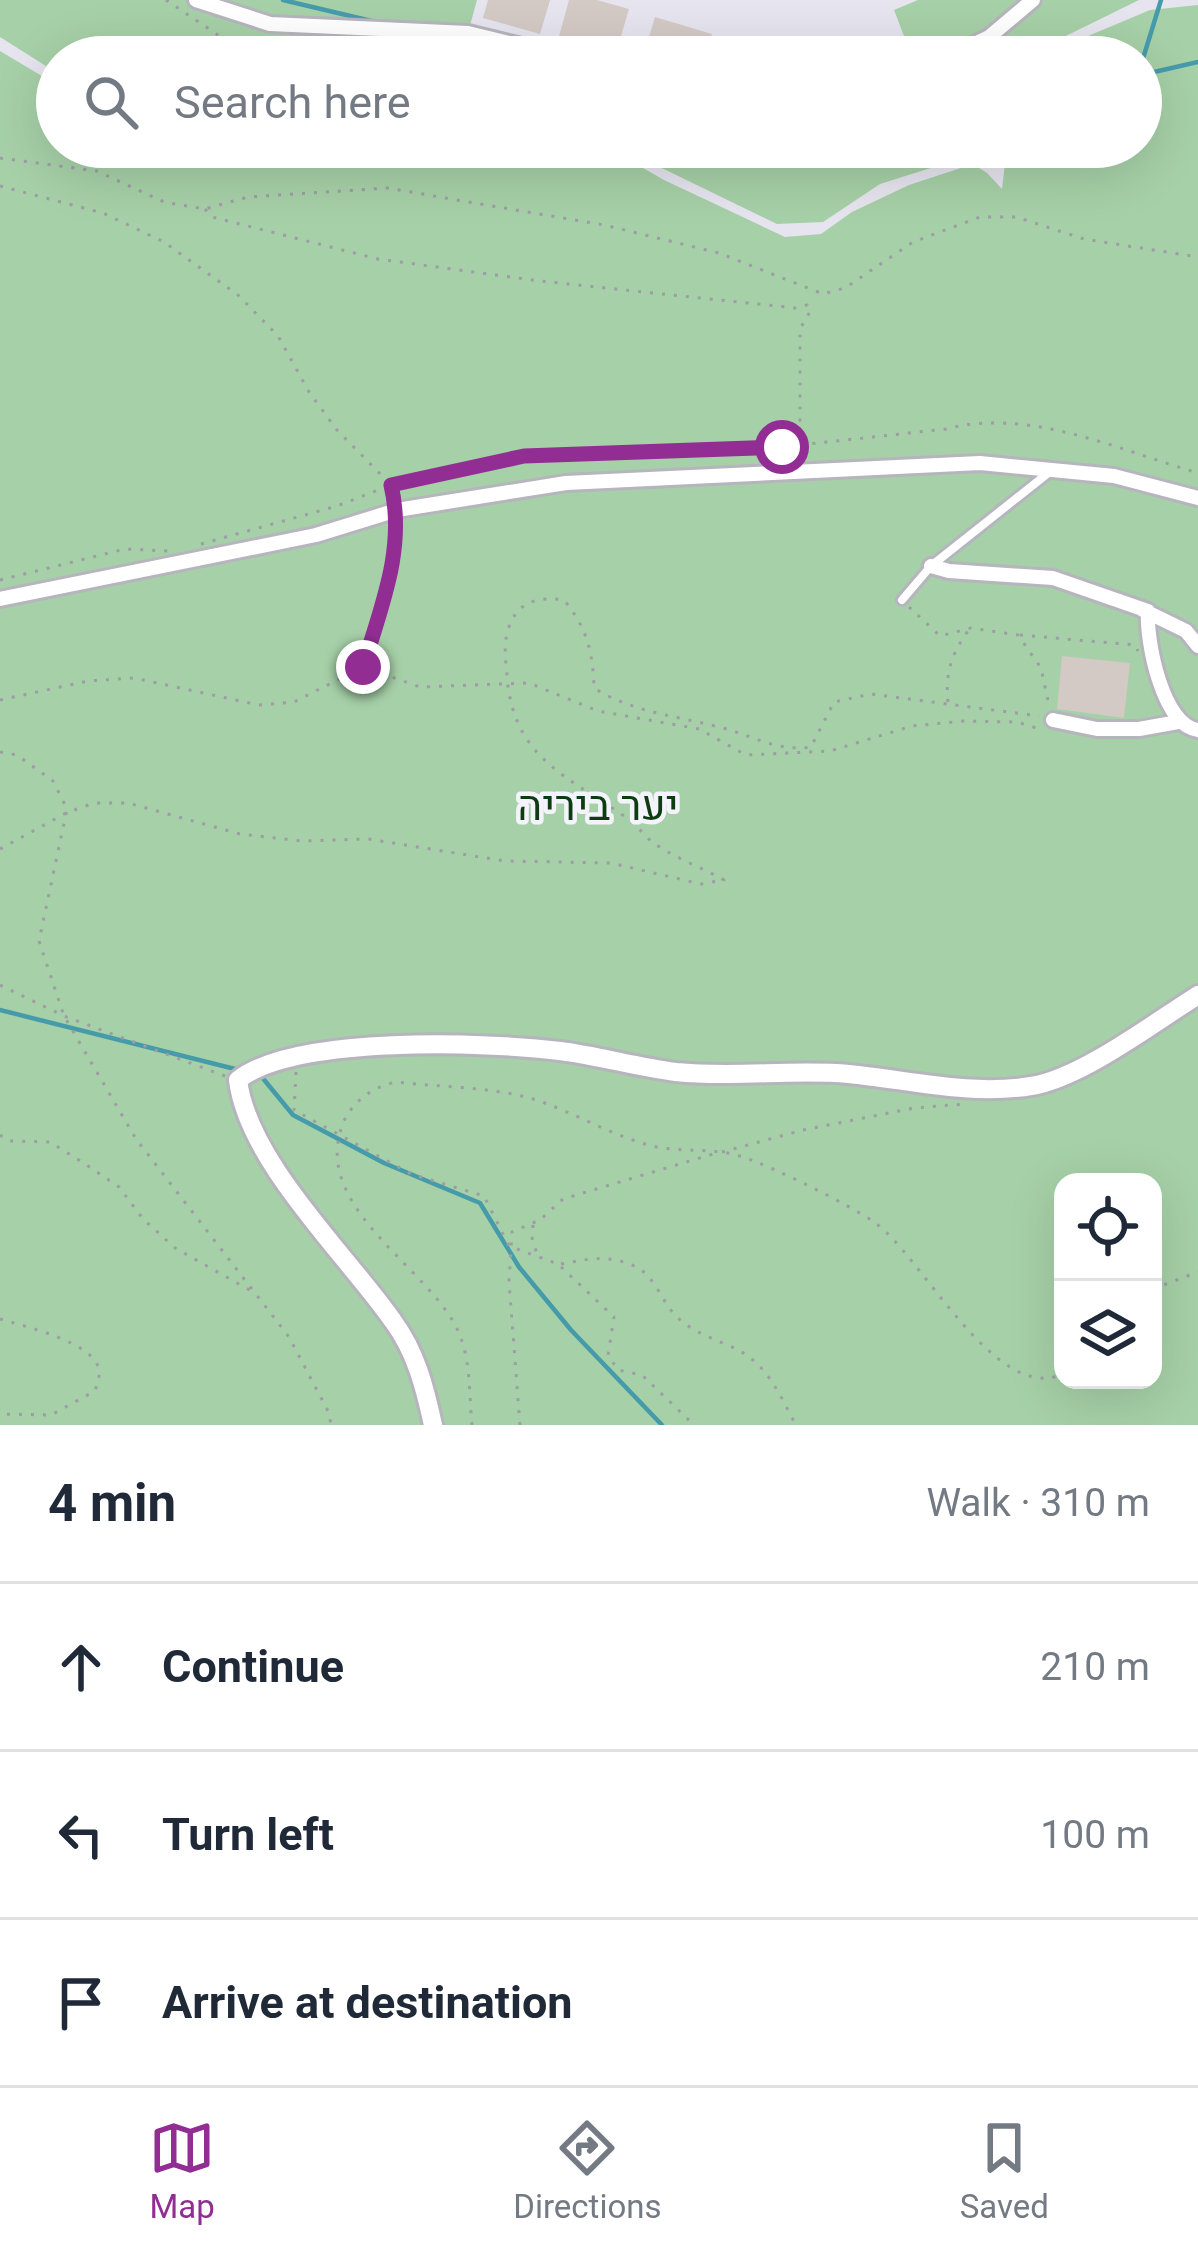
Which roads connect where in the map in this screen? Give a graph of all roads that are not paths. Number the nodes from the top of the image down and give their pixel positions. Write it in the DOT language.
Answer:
graph roads {
  1 [pos="196,0"];
  2 [pos="1034,0"];
  3 [pos="480,36"];
  4 [pos="990,36"];
  5 [pos="1054,469"];
  6 [pos="1198,499"];
  7 [pos="931,566"];
  8 [pos="0,599"];
  9 [pos="902,600"];
  10 [pos="1125,603"];
  11 [pos="1148,611"];
  12 [pos="1198,646"];
  13 [pos="1053,720"];
  14 [pos="1178,722"];
  15 [pos="1198,730"];
  16 [pos="1198,995"];
  17 [pos="433,1425"];
  1 -- 3 [label="street"];
  2 -- 4 [label="street"];
  5 -- 6 [label="street"];
  5 -- 7 [label="lane"];
  5 -- 8 [label="street"];
  7 -- 9 [label="lane"];
  7 -- 11 [label="street"];
  10 -- 11 [label="street"];
  11 -- 12 [label="street"];
  11 -- 14 [label="street"];
  13 -- 14 [label="street"];
  14 -- 15 [label="street"];
  16 -- 17 [label="main road"];
}
